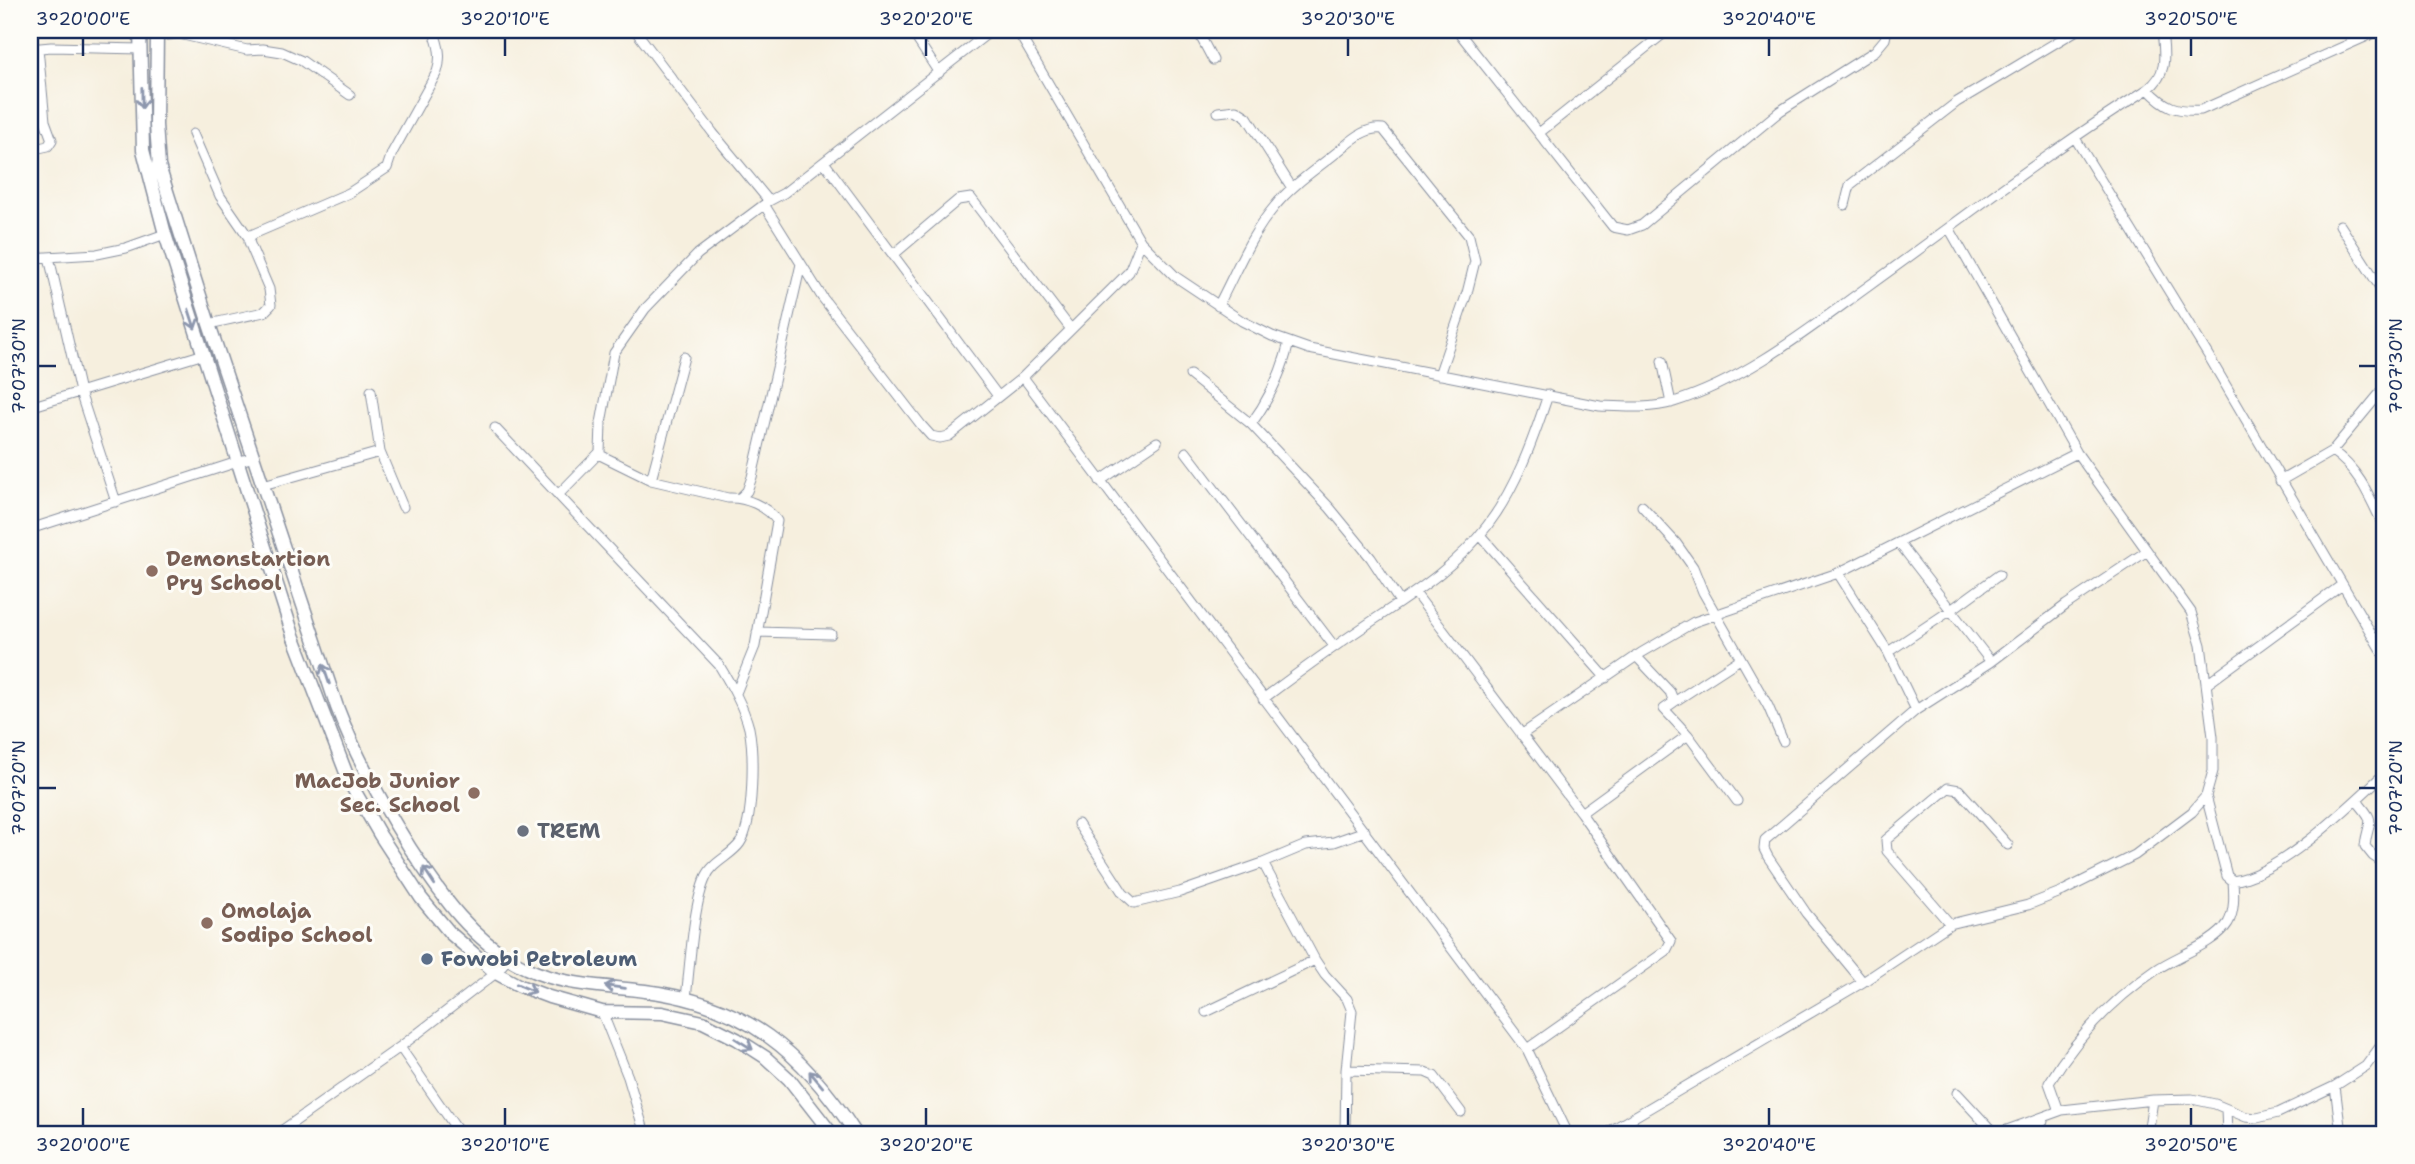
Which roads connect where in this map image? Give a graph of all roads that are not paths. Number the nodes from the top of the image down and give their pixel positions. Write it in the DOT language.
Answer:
graph roads {
  1 [pos="140,30"];
  2 [pos="433,30"];
  3 [pos="635,30"];
  4 [pos="911,30"];
  5 [pos="992,30"];
  6 [pos="1017,30"];
  7 [pos="1197,30"];
  8 [pos="1457,30"];
  9 [pos="1668,30"];
  10 [pos="1887,30"];
  11 [pos="2077,30"];
  12 [pos="2162,30"];
  13 [pos="2381,30"];
  14 [pos="157,33"];
  15 [pos="34,48"];
  16 [pos="141,49"];
  17 [pos="1213,60"];
  18 [pos="939,73"];
  19 [pos="2148,89"];
  20 [pos="350,95"];
  21 [pos="1218,112"];
  22 [pos="1539,133"];
  23 [pos="193,134"];
  24 [pos="2075,138"];
  25 [pos="30,150"];
  26 [pos="824,162"];
  27 [pos="1292,188"];
  28 [pos="767,204"];
  29 [pos="1845,205"];
  30 [pos="2340,225"];
  31 [pos="1949,228"];
  32 [pos="164,234"];
  33 [pos="249,238"];
  34 [pos="1141,242"];
  35 [pos="893,255"];
  36 [pos="49,257"];
  37 [pos="30,258"];
  38 [pos="801,264"];
  39 [pos="2385,295"];
  40 [pos="1218,306"];
  41 [pos="209,324"];
  42 [pos="1070,328"];
  43 [pos="1289,342"];
  44 [pos="204,354"];
  45 [pos="684,357"];
  46 [pos="1662,361"];
  47 [pos="1438,374"];
  48 [pos="1191,375"];
  49 [pos="1023,377"];
  50 [pos="2385,387"];
  51 [pos="371,391"];
  52 [pos="80,392"];
  53 [pos="1548,395"];
  54 [pos="998,396"];
  55 [pos="1671,403"];
  56 [pos="30,405"];
  57 [pos="1251,424"];
  58 [pos="495,428"];
  59 [pos="1157,442"];
  60 [pos="2332,451"];
  61 [pos="380,452"];
  62 [pos="1186,452"];
  63 [pos="2077,453"];
  64 [pos="598,454"];
  65 [pos="253,457"];
  66 [pos="237,462"];
  67 [pos="651,480"];
  68 [pos="1100,481"];
  69 [pos="2280,481"];
  70 [pos="263,485"];
  71 [pos="558,495"];
  72 [pos="741,497"];
  73 [pos="116,502"];
  74 [pos="1642,506"];
  75 [pos="403,507"];
  76 [pos="30,529"];
  77 [pos="2385,529"];
  78 [pos="1480,536"];
  79 [pos="1899,542"];
  80 [pos="2147,551"];
  81 [pos="1838,572"];
  82 [pos="1998,575"];
  83 [pos="2342,585"];
  84 [pos="1416,593"];
  85 [pos="1400,601"];
  86 [pos="1951,610"];
  87 [pos="1717,615"];
  88 [pos="757,632"];
  89 [pos="831,634"];
  90 [pos="1334,646"];
  91 [pos="1888,652"];
  92 [pos="1636,656"];
  93 [pos="2385,657"];
  94 [pos="1740,659"];
  95 [pos="1991,662"];
  96 [pos="1606,678"];
  97 [pos="2207,684"];
  98 [pos="736,693"];
  99 [pos="1263,699"];
  100 [pos="1674,702"];
  101 [pos="1916,710"];
  102 [pos="1521,735"];
  103 [pos="1688,736"];
  104 [pos="1783,741"];
  105 [pos="2385,774"];
  106 [pos="2206,796"];
  107 [pos="2356,800"];
  108 [pos="1737,801"];
  109 [pos="1581,813"];
  110 [pos="1078,824"];
  111 [pos="1365,831"];
  112 [pos="2008,845"];
  113 [pos="1263,863"];
  114 [pos="2385,864"];
  115 [pos="2233,881"];
  116 [pos="1950,924"];
  117 [pos="508,958"];
  118 [pos="1315,960"];
  119 [pos="496,973"];
  120 [pos="1863,982"];
  121 [pos="686,998"];
  122 [pos="602,1012"];
  123 [pos="1206,1012"];
  124 [pos="2385,1040"];
  125 [pos="400,1047"];
  126 [pos="1527,1049"];
  127 [pos="1346,1070"];
  128 [pos="2335,1086"];
  129 [pos="1956,1093"];
  130 [pos="2153,1100"];
  131 [pos="2226,1110"];
  132 [pos="1461,1112"];
  133 [pos="2055,1113"];
  134 [pos="277,1134"];
  135 [pos="460,1134"];
  136 [pos="645,1134"];
  137 [pos="832,1134"];
  138 [pos="856,1134"];
  139 [pos="1345,1134"];
  140 [pos="1568,1134"];
  141 [pos="1605,1134"];
  142 [pos="1996,1134"];
  143 [pos="2025,1134"];
  144 [pos="2148,1134"];
  145 [pos="2227,1134"];
  146 [pos="2341,1134"];
  1 -- 16 [label="main road"];
  2 -- 33 [label="street"];
  3 -- 28 [label="street"];
  4 -- 18 [label="street"];
  5 -- 18 [label="street"];
  6 -- 34 [label="street"];
  7 -- 17 [label="street"];
  8 -- 22 [label="street"];
  9 -- 22 [label="street"];
  10 -- 22 [label="street"];
  11 -- 29 [label="street"];
  12 -- 19 [label="street"];
  13 -- 19 [label="street"];
  14 -- 20 [label="street"];
  14 -- 41 [label="main road"];
  15 -- 16 [label="street"];
  15 -- 25 [label="street"];
  16 -- 32 [label="main road, one-way"];
  18 -- 26 [label="street"];
  19 -- 24 [label="street"];
  21 -- 27 [label="street"];
  23 -- 33 [label="street"];
  24 -- 31 [label="street"];
  24 -- 69 [label="street"];
  26 -- 28 [label="street"];
  26 -- 35 [label="street"];
  27 -- 40 [label="street"];
  27 -- 47 [label="street"];
  28 -- 38 [label="street"];
  28 -- 64 [label="street"];
  30 -- 39 [label="street"];
  31 -- 55 [label="street"];
  31 -- 63 [label="street"];
  32 -- 36 [label="street"];
  32 -- 44 [label="main road, one-way"];
  33 -- 41 [label="street"];
  34 -- 40 [label="street"];
  34 -- 42 [label="street"];
  35 -- 42 [label="street"];
  35 -- 54 [label="street"];
  36 -- 37 [label="street"];
  36 -- 52 [label="street"];
  38 -- 54 [label="street"];
  38 -- 72 [label="street"];
  40 -- 43 [label="street"];
  41 -- 65 [label="main road"];
  42 -- 49 [label="street"];
  43 -- 47 [label="street"];
  43 -- 57 [label="street"];
  44 -- 52 [label="street"];
  44 -- 66 [label="main road"];
  45 -- 67 [label="street"];
  46 -- 55 [label="street"];
  47 -- 53 [label="street"];
  48 -- 57 [label="street"];
  49 -- 54 [label="street"];
  49 -- 68 [label="street"];
  50 -- 60 [label="street"];
  51 -- 61 [label="street"];
  52 -- 56 [label="street"];
  52 -- 73 [label="street"];
  53 -- 55 [label="street"];
  53 -- 78 [label="street"];
  57 -- 85 [label="street"];
  58 -- 71 [label="street"];
  59 -- 68 [label="street"];
  60 -- 69 [label="street"];
  60 -- 77 [label="street"];
  61 -- 70 [label="street"];
  61 -- 75 [label="street"];
  62 -- 90 [label="street"];
  63 -- 79 [label="street"];
  63 -- 80 [label="street"];
  64 -- 67 [label="street"];
  64 -- 71 [label="street"];
  65 -- 66 [label="street"];
  65 -- 70 [label="main road"];
  66 -- 73 [label="street"];
  66 -- 119 [label="main road"];
  67 -- 72 [label="street"];
  68 -- 99 [label="street"];
  69 -- 83 [label="street"];
  117 -- 70 [label="main road, one-way"];
  71 -- 98 [label="street"];
  72 -- 88 [label="street"];
  73 -- 76 [label="street"];
  74 -- 87 [label="street"];
  78 -- 84 [label="street"];
  78 -- 96 [label="street"];
  79 -- 81 [label="street"];
  79 -- 86 [label="street"];
  80 -- 95 [label="street"];
  80 -- 97 [label="street"];
  81 -- 87 [label="street"];
  81 -- 91 [label="street"];
  82 -- 86 [label="street"];
  83 -- 93 [label="street"];
  83 -- 97 [label="street"];
  84 -- 85 [label="street"];
  84 -- 102 [label="street"];
  85 -- 90 [label="street"];
  86 -- 91 [label="street"];
  86 -- 95 [label="street"];
  87 -- 92 [label="street"];
  87 -- 94 [label="street"];
  88 -- 89 [label="street"];
  88 -- 98 [label="street"];
  90 -- 99 [label="street"];
  91 -- 101 [label="street"];
  92 -- 96 [label="street"];
  92 -- 100 [label="street"];
  94 -- 100 [label="street"];
  94 -- 104 [label="street"];
  95 -- 101 [label="street"];
  96 -- 102 [label="street"];
  97 -- 106 [label="street"];
  98 -- 121 [label="street"];
  99 -- 111 [label="street"];
  100 -- 103 [label="street"];
  101 -- 120 [label="street"];
  102 -- 109 [label="street"];
  103 -- 108 [label="street"];
  103 -- 109 [label="street"];
  105 -- 107 [label="street"];
  106 -- 115 [label="street"];
  106 -- 116 [label="street"];
  107 -- 114 [label="street"];
  107 -- 115 [label="street"];
  109 -- 126 [label="street"];
  110 -- 113 [label="street"];
  111 -- 113 [label="street"];
  111 -- 126 [label="street"];
  112 -- 116 [label="street"];
  113 -- 118 [label="street"];
  115 -- 133 [label="street"];
  116 -- 120 [label="street"];
  117 -- 119 [label="street"];
  121 -- 117 [label="main road, one-way"];
  118 -- 123 [label="street"];
  118 -- 127 [label="street"];
  119 -- 122 [label="main road, one-way"];
  119 -- 125 [label="street"];
  120 -- 141 [label="street"];
  138 -- 121 [label="main road, one-way"];
  122 -- 136 [label="street"];
  122 -- 137 [label="main road, one-way"];
  124 -- 128 [label="street"];
  125 -- 134 [label="street"];
  125 -- 135 [label="street"];
  126 -- 140 [label="street"];
  127 -- 132 [label="street"];
  127 -- 139 [label="street"];
  128 -- 131 [label="street"];
  128 -- 146 [label="street"];
  129 -- 142 [label="street"];
  130 -- 131 [label="street"];
  130 -- 133 [label="street"];
  130 -- 144 [label="street"];
  131 -- 145 [label="street"];
  133 -- 142 [label="street"];
  133 -- 143 [label="street"];
}
